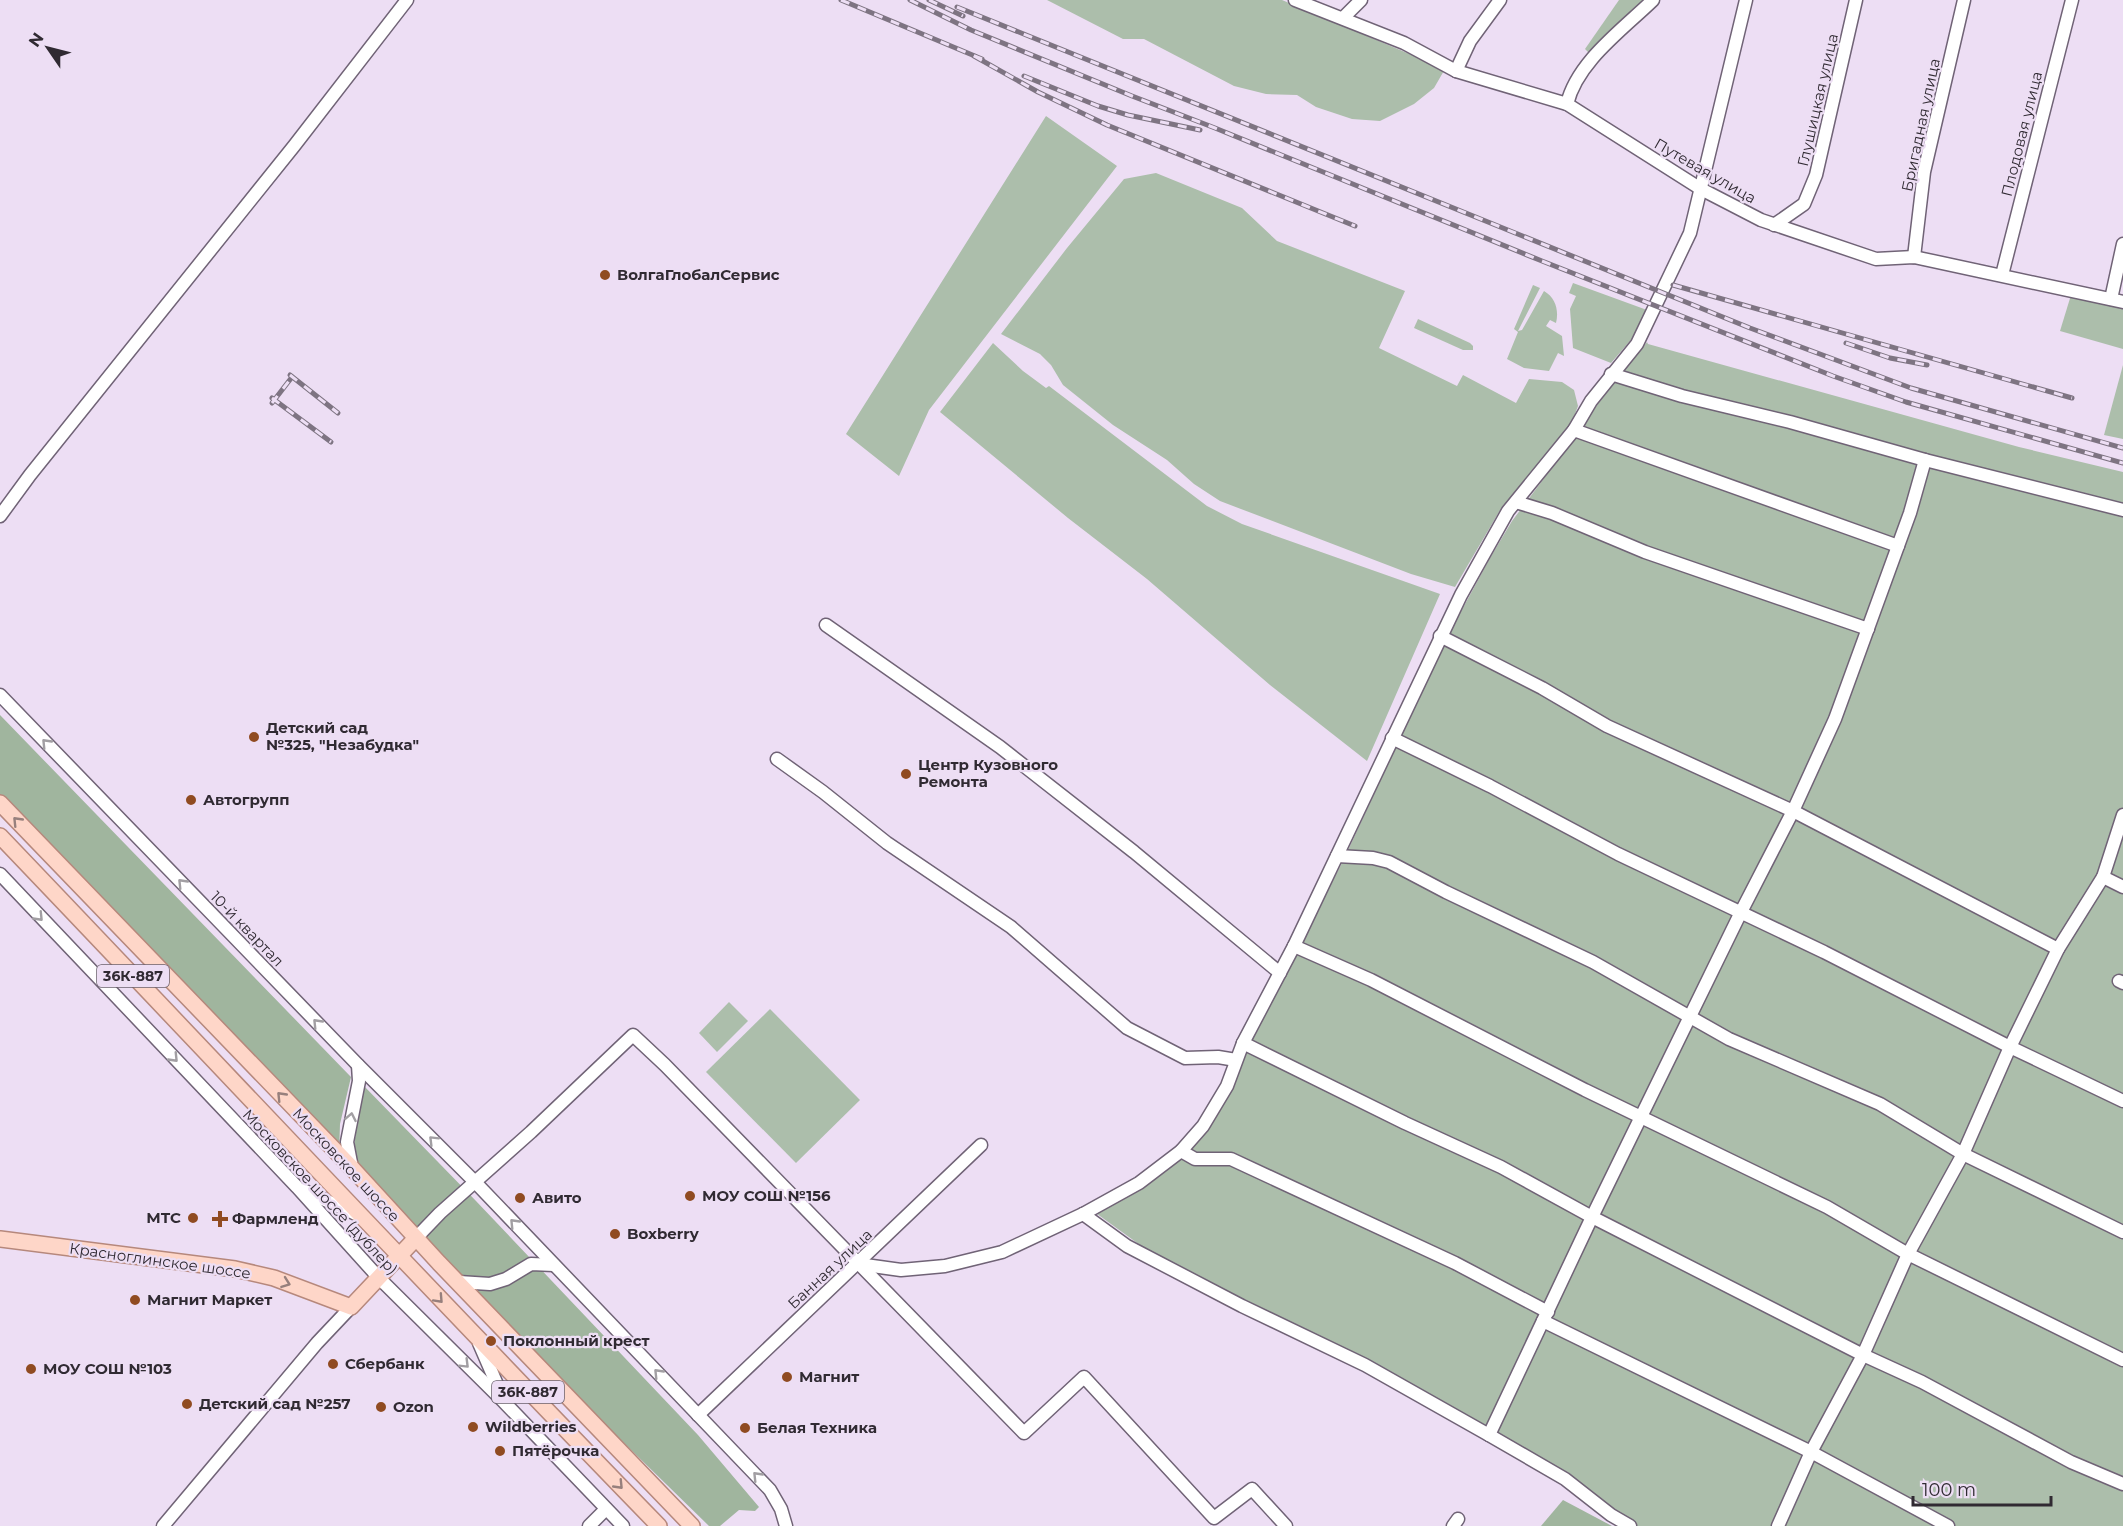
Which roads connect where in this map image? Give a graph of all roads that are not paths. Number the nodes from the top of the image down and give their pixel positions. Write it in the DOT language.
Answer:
graph roads {
  1 [pos="407,0"];
  2 [pos="1294,0"];
  3 [pos="1362,0"];
  4 [pos="1500,0"];
  5 [pos="1653,0"];
  6 [pos="1746,0"];
  7 [pos="1856,0"];
  8 [pos="1964,0"];
  9 [pos="2072,0"];
  10 [pos="1343,18"];
  11 [pos="1456,71"];
  12 [pos="1567,104"];
  13 [pos="1701,189"];
  14 [pos="1774,225"];
  15 [pos="2123,244"];
  16 [pos="1914,257"];
  17 [pos="2002,275"];
  18 [pos="2117,300"];
  19 [pos="1611,374"];
  20 [pos="1574,430"];
  21 [pos="1925,460"];
  22 [pos="1516,502"];
  23 [pos="2123,510"];
  24 [pos="0,516"];
  25 [pos="1898,546"];
  26 [pos="826,625"];
  27 [pos="1868,629"];
  28 [pos="1440,636"];
  29 [pos="0,695"];
  30 [pos="1392,738"];
  31 [pos="777,759"];
  32 [pos="0,803"];
  33 [pos="1793,811"];
  34 [pos="2123,814"];
  35 [pos="0,836"];
  36 [pos="1337,856"];
  37 [pos="0,874"];
  38 [pos="2103,877"];
  39 [pos="2123,887"];
  40 [pos="1741,912"];
  41 [pos="1294,946"];
  42 [pos="2058,949"];
  43 [pos="1280,973"];
  44 [pos="1691,1016"];
  45 [pos="1244,1043"];
  46 [pos="2010,1047"];
  47 [pos="1236,1060"];
  48 [pos="358,1065"];
  49 [pos="2123,1101"];
  50 [pos="1641,1118"];
  51 [pos="981,1145"];
  52 [pos="1181,1151"];
  53 [pos="1963,1154"];
  54 [pos="352,1168"];
  55 [pos="475,1182"];
  56 [pos="297,1186"];
  57 [pos="1083,1214"];
  58 [pos="362,1217"];
  59 [pos="1592,1217"];
  60 [pos="2123,1232"];
  61 [pos="416,1238"];
  62 [pos="0,1239"];
  63 [pos="1908,1254"];
  64 [pos="399,1256"];
  65 [pos="858,1264"];
  66 [pos="554,1265"];
  67 [pos="379,1278"];
  68 [pos="459,1282"];
  69 [pos="351,1307"];
  70 [pos="1545,1317"];
  71 [pos="478,1340"];
  72 [pos="1863,1355"];
  73 [pos="2123,1360"];
  74 [pos="504,1402"];
  75 [pos="698,1415"];
  76 [pos="1489,1435"];
  77 [pos="1811,1452"];
  78 [pos="2123,1484"];
  79 [pos="606,1509"];
  80 [pos="163,1526"];
  81 [pos="589,1526"];
  82 [pos="623,1526"];
  83 [pos="659,1526"];
  84 [pos="692,1526"];
  85 [pos="786,1526"];
  86 [pos="1286,1526"];
  87 [pos="1630,1526"];
  88 [pos="1778,1526"];
  89 [pos="1948,1526"];
  1 -- 24 [label="street"];
  2 -- 10 [label="street, Путевая улица"];
  3 -- 10 [label="street"];
  4 -- 11 [label="street"];
  5 -- 12 [label="street"];
  6 -- 13 [label="street"];
  7 -- 14 [label="street, Глушицкая улица"];
  8 -- 16 [label="street, Бригадная улица"];
  9 -- 17 [label="street, Плодовая улица"];
  10 -- 11 [label="street, Путевая улица"];
  11 -- 12 [label="street, Путевая улица"];
  12 -- 13 [label="street, Путевая улица"];
  13 -- 14 [label="street, Путевая улица"];
  13 -- 19 [label="street"];
  14 -- 16 [label="street, Путевая улица"];
  15 -- 18 [label="street"];
  16 -- 17 [label="street, Путевая улица"];
  17 -- 18 [label="street, Путевая улица"];
  19 -- 20 [label="street"];
  19 -- 21 [label="street"];
  20 -- 22 [label="street"];
  20 -- 25 [label="street"];
  21 -- 23 [label="street"];
  21 -- 25 [label="street"];
  22 -- 27 [label="street"];
  22 -- 28 [label="street"];
  25 -- 27 [label="street"];
  26 -- 43 [label="street"];
  27 -- 33 [label="street"];
  28 -- 30 [label="street"];
  28 -- 33 [label="street"];
  48 -- 29 [label="street, 10-й квартал, one-way"];
  30 -- 36 [label="street"];
  30 -- 40 [label="street"];
  31 -- 47 [label="street"];
  54 -- 32 [label="main road, Московское шоссе / 36К-887, one-way"];
  33 -- 40 [label="street"];
  33 -- 42 [label="street"];
  34 -- 38 [label="street"];
  35 -- 58 [label="main road, Московское шоссе / 36К-887"];
  36 -- 41 [label="street"];
  36 -- 44 [label="street"];
  37 -- 56 [label="street, Московское шоссе (дублер), one-way"];
  38 -- 39 [label="street"];
  38 -- 42 [label="street"];
  40 -- 44 [label="street"];
  40 -- 46 [label="street"];
  41 -- 43 [label="street"];
  41 -- 50 [label="street"];
  42 -- 46 [label="street"];
  43 -- 45 [label="street"];
  44 -- 50 [label="street"];
  44 -- 53 [label="street"];
  45 -- 47 [label="street"];
  45 -- 59 [label="street"];
  46 -- 49 [label="street"];
  46 -- 53 [label="street"];
  47 -- 52 [label="street"];
  54 -- 48 [label="street, one-way"];
  55 -- 48 [label="street, 10-й квартал, one-way"];
  50 -- 59 [label="street"];
  50 -- 63 [label="street"];
  51 -- 65 [label="street, Банная улица"];
  52 -- 57 [label="street"];
  52 -- 70 [label="street"];
  53 -- 60 [label="street"];
  53 -- 63 [label="street"];
  54 -- 61 [label="main road, Московское шоссе / 36К-887"];
  55 -- 61 [label="street"];
  55 -- 65 [label="street"];
  66 -- 55 [label="street, 10-й квартал, one-way"];
  56 -- 58 [label="street"];
  56 -- 67 [label="street, Московское шоссе (дублер)"];
  57 -- 65 [label="street"];
  57 -- 76 [label="street"];
  58 -- 64 [label="main road, Московское шоссе / 36К-887"];
  59 -- 70 [label="street"];
  59 -- 72 [label="street"];
  61 -- 64 [label="main road"];
  61 -- 68 [label="main road, Московское шоссе / 36К-887"];
  62 -- 69 [label="main road, Красноглинское шоссе, one-way"];
  63 -- 72 [label="street"];
  63 -- 73 [label="street"];
  64 -- 67 [label="main road"];
  64 -- 71 [label="main road, Московское шоссе / 36К-887, one-way"];
  65 -- 75 [label="street, Банная улица"];
  65 -- 86 [label="street"];
  66 -- 68 [label="street"];
  75 -- 66 [label="street, 10-й квартал, one-way"];
  67 -- 69 [label="main road"];
  67 -- 74 [label="street, Московское шоссе (дублер), one-way"];
  68 -- 84 [label="main road, Московское шоссе / 36К-887"];
  69 -- 80 [label="street"];
  70 -- 76 [label="street"];
  70 -- 77 [label="street"];
  71 -- 74 [label="street"];
  71 -- 83 [label="main road, Московское шоссе / 36К-887, one-way"];
  72 -- 77 [label="street"];
  72 -- 78 [label="street"];
  74 -- 79 [label="street, Московское шоссе (дублер)"];
  85 -- 75 [label="street, 10-й квартал, one-way"];
  76 -- 87 [label="street"];
  77 -- 88 [label="street"];
  77 -- 89 [label="street"];
  79 -- 81 [label="street"];
  79 -- 82 [label="street, Московское шоссе (дублер)"];
}
